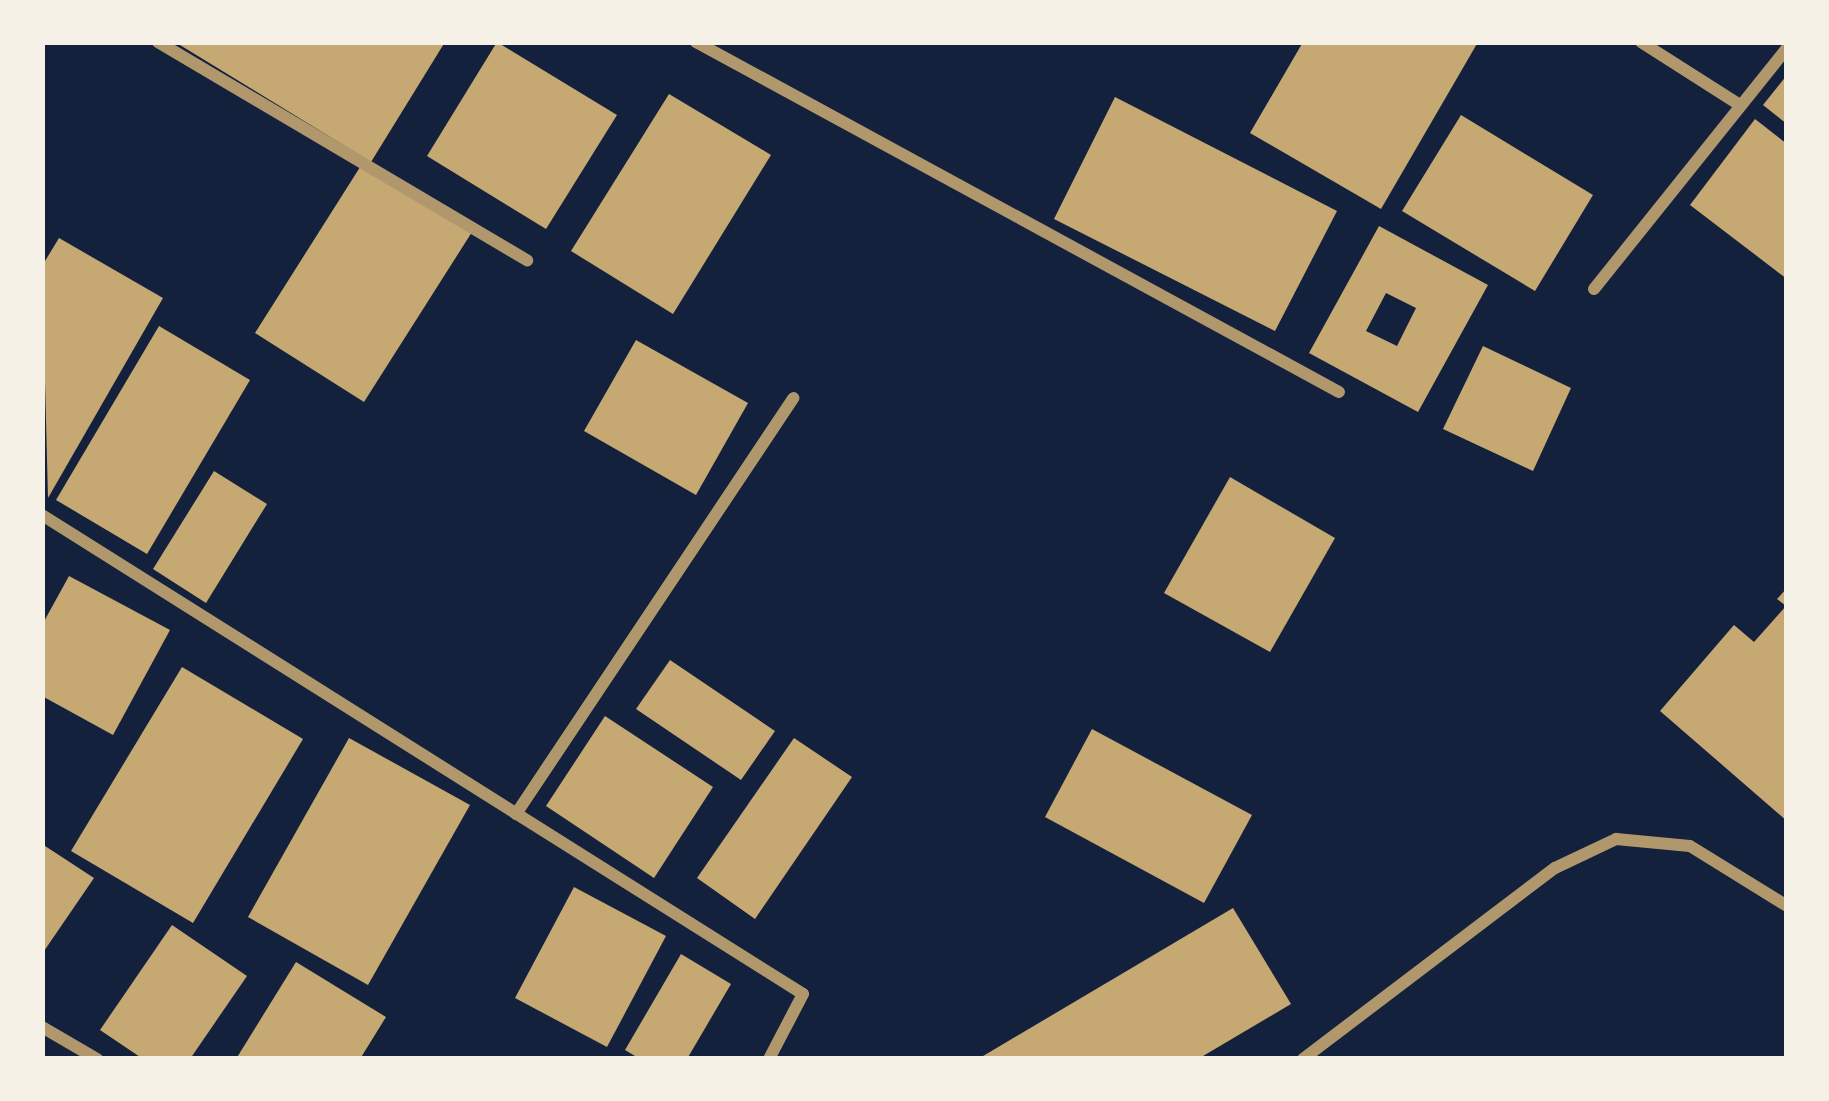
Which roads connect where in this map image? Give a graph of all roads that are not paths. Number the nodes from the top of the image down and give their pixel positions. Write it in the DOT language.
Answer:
graph roads {
  1 [pos="158,42"];
  2 [pos="697,42"];
  3 [pos="1641,42"];
  4 [pos="1787,48"];
  5 [pos="1740,105"];
  6 [pos="526,260"];
  7 [pos="1594,289"];
  8 [pos="1339,392"];
  9 [pos="794,398"];
  10 [pos="42,514"];
  11 [pos="516,814"];
  12 [pos="1787,906"];
  13 [pos="42,1027"];
  14 [pos="97,1059"];
  15 [pos="769,1059"];
  16 [pos="1303,1059"];
  1 -- 6 [label="street"];
  2 -- 8 [label="street"];
  3 -- 5 [label="street"];
  4 -- 5 [label="street"];
  5 -- 7 [label="street"];
  9 -- 11 [label="street"];
  10 -- 11 [label="street"];
  11 -- 15 [label="street"];
  12 -- 16 [label="street"];
  13 -- 14 [label="street"];
}
